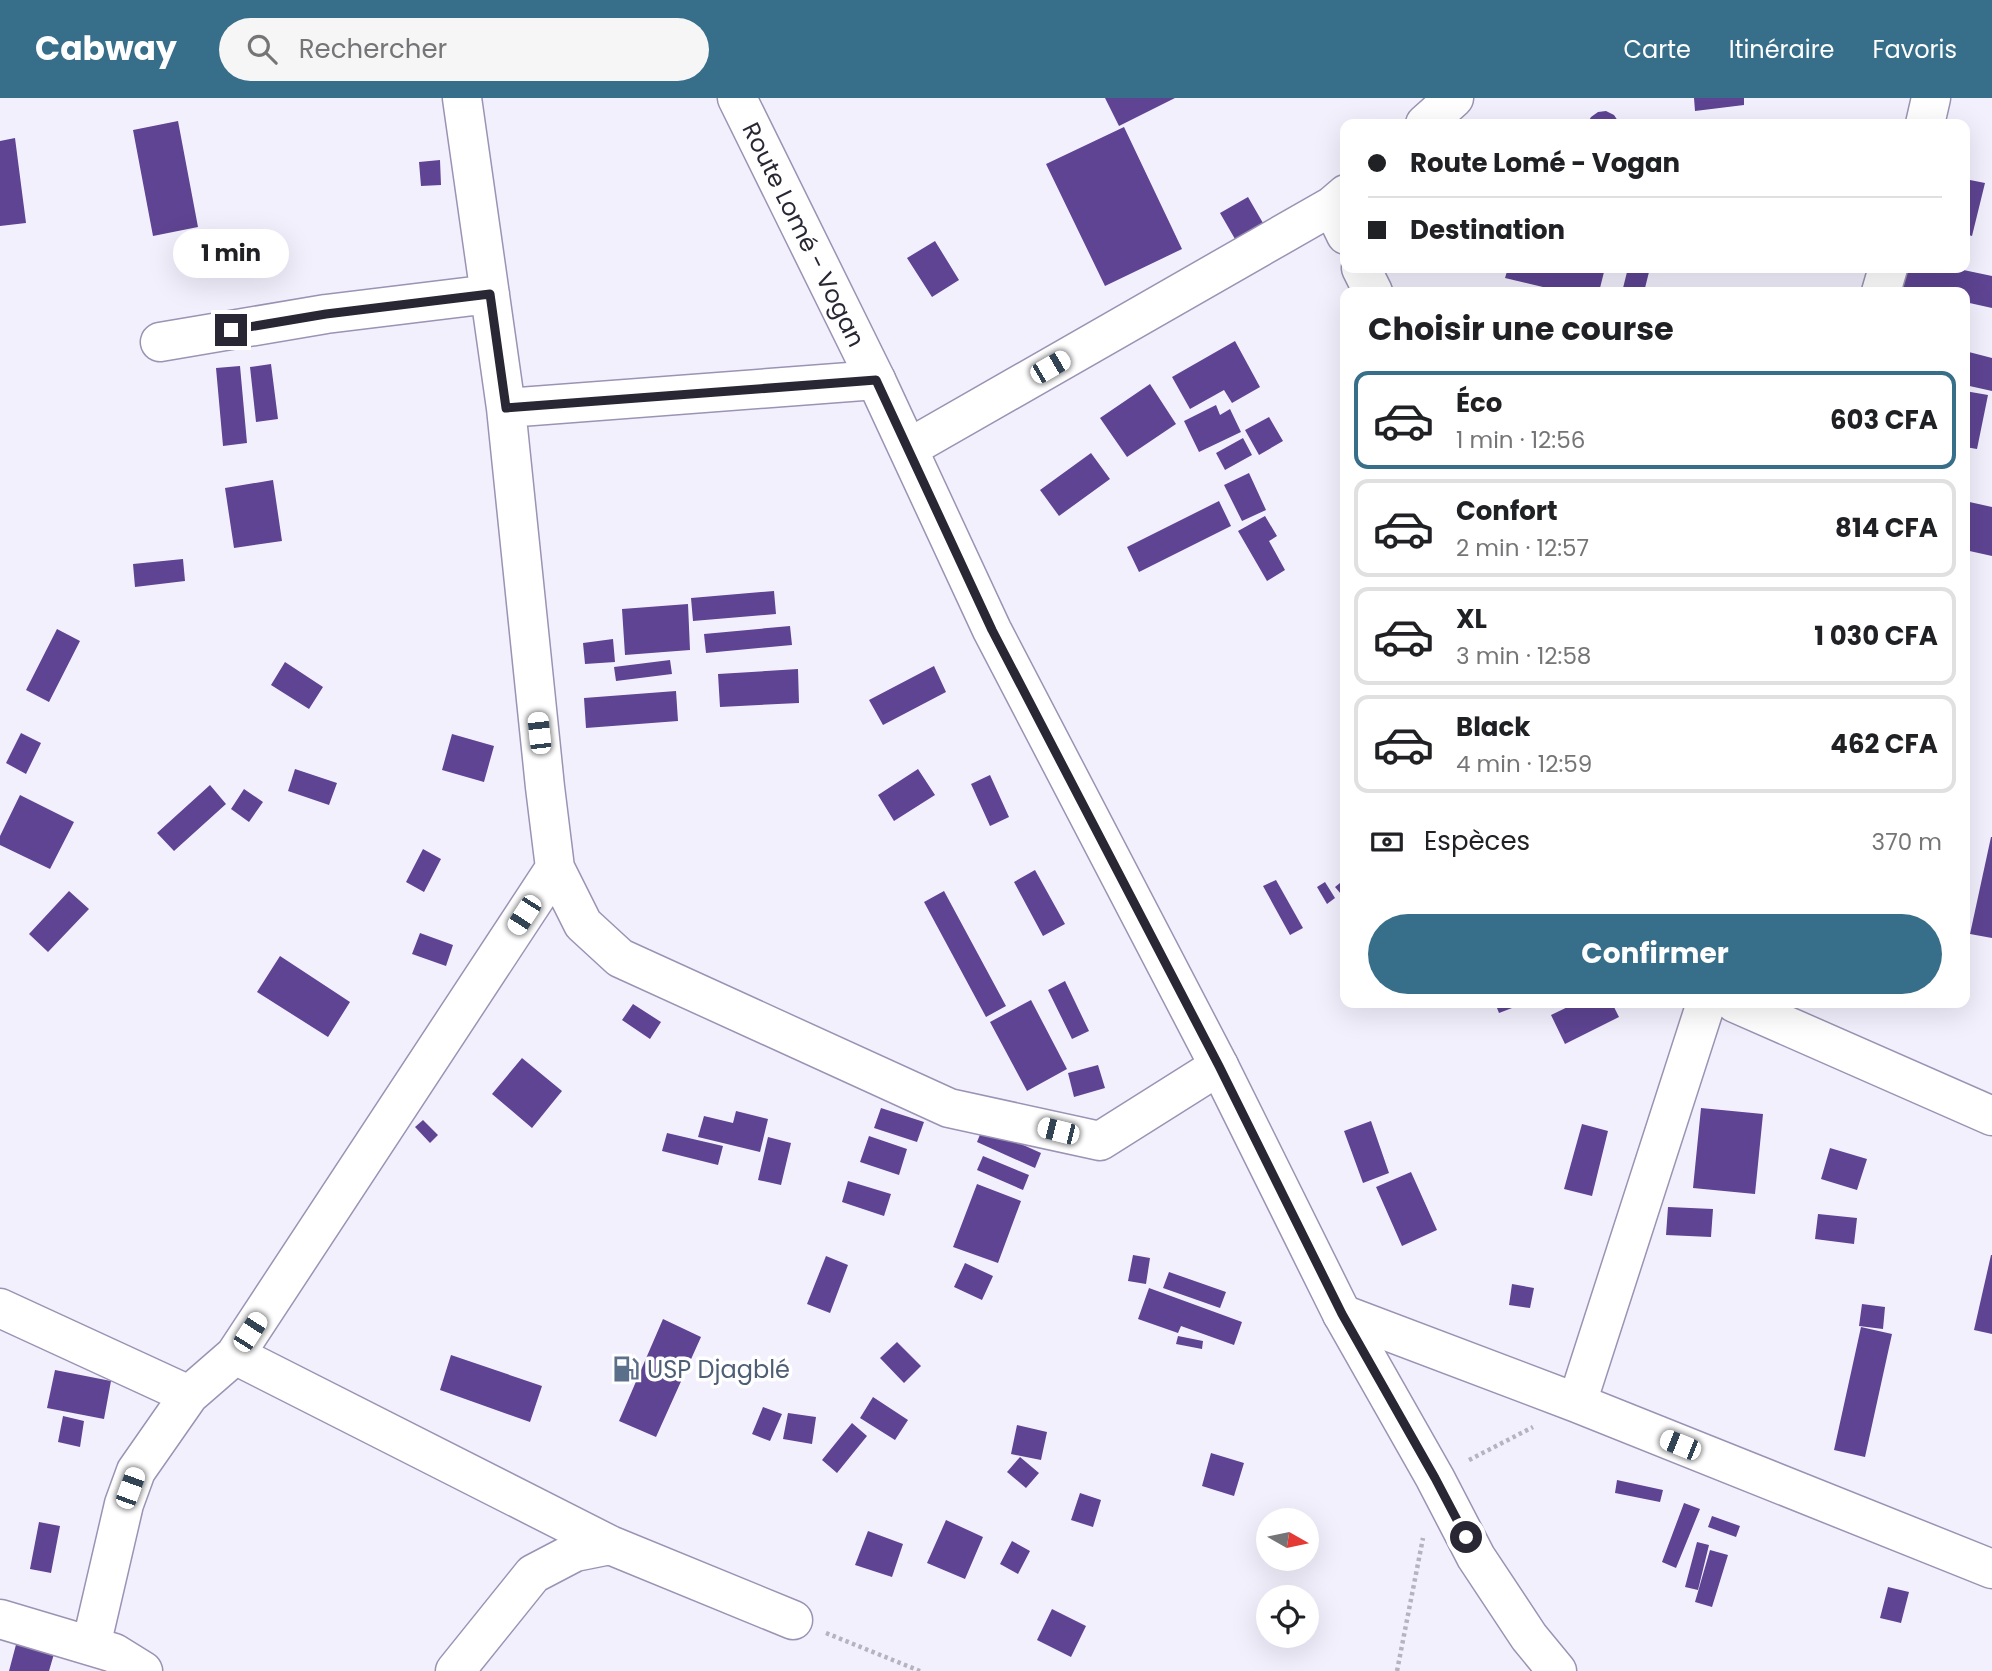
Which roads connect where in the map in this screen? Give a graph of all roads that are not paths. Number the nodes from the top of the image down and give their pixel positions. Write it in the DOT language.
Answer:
graph roads {
  1 [pos="462,98"];
  2 [pos="737,98"];
  3 [pos="1454,98"];
  4 [pos="1931,98"];
  5 [pos="1431,119"];
  6 [pos="1926,119"];
  7 [pos="1340,213"];
  8 [pos="490,294"];
  9 [pos="160,342"];
  10 [pos="876,380"];
  11 [pos="506,408"];
  12 [pos="909,448"];
  13 [pos="555,868"];
  14 [pos="1704,1008"];
  15 [pos="1746,1008"];
  16 [pos="1219,1066"];
  17 [pos="1992,1116"];
  18 [pos="0,1308"];
  19 [pos="1342,1314"];
  20 [pos="235,1355"];
  21 [pos="189,1395"];
  22 [pos="1577,1403"];
  23 [pos="610,1545"];
  24 [pos="1992,1569"];
  25 [pos="0,1619"];
  26 [pos="793,1620"];
  27 [pos="91,1646"];
  28 [pos="143,1671"];
  29 [pos="455,1671"];
  30 [pos="1557,1671"];
  1 -- 8 [label="street"];
  2 -- 10 [label="street, Route Lomé - Vogan"];
  3 -- 5 [label="street"];
  4 -- 6 [label="street"];
  7 -- 12 [label="street"];
  8 -- 9 [label="street"];
  8 -- 11 [label="street"];
  10 -- 11 [label="street"];
  10 -- 12 [label="street, Route Lomé - Vogan"];
  11 -- 13 [label="street"];
  12 -- 16 [label="street, Route Lomé - Vogan"];
  13 -- 16 [label="street"];
  13 -- 20 [label="street"];
  14 -- 22 [label="street"];
  15 -- 17 [label="street"];
  16 -- 19 [label="street, Route Lomé - Vogan"];
  18 -- 21 [label="street"];
  19 -- 22 [label="street"];
  19 -- 30 [label="street, Route Lomé - Vogan"];
  20 -- 21 [label="street"];
  20 -- 23 [label="street"];
  21 -- 27 [label="street"];
  22 -- 24 [label="street"];
  23 -- 26 [label="street"];
  23 -- 29 [label="street"];
  25 -- 27 [label="street"];
  27 -- 28 [label="street"];
}
